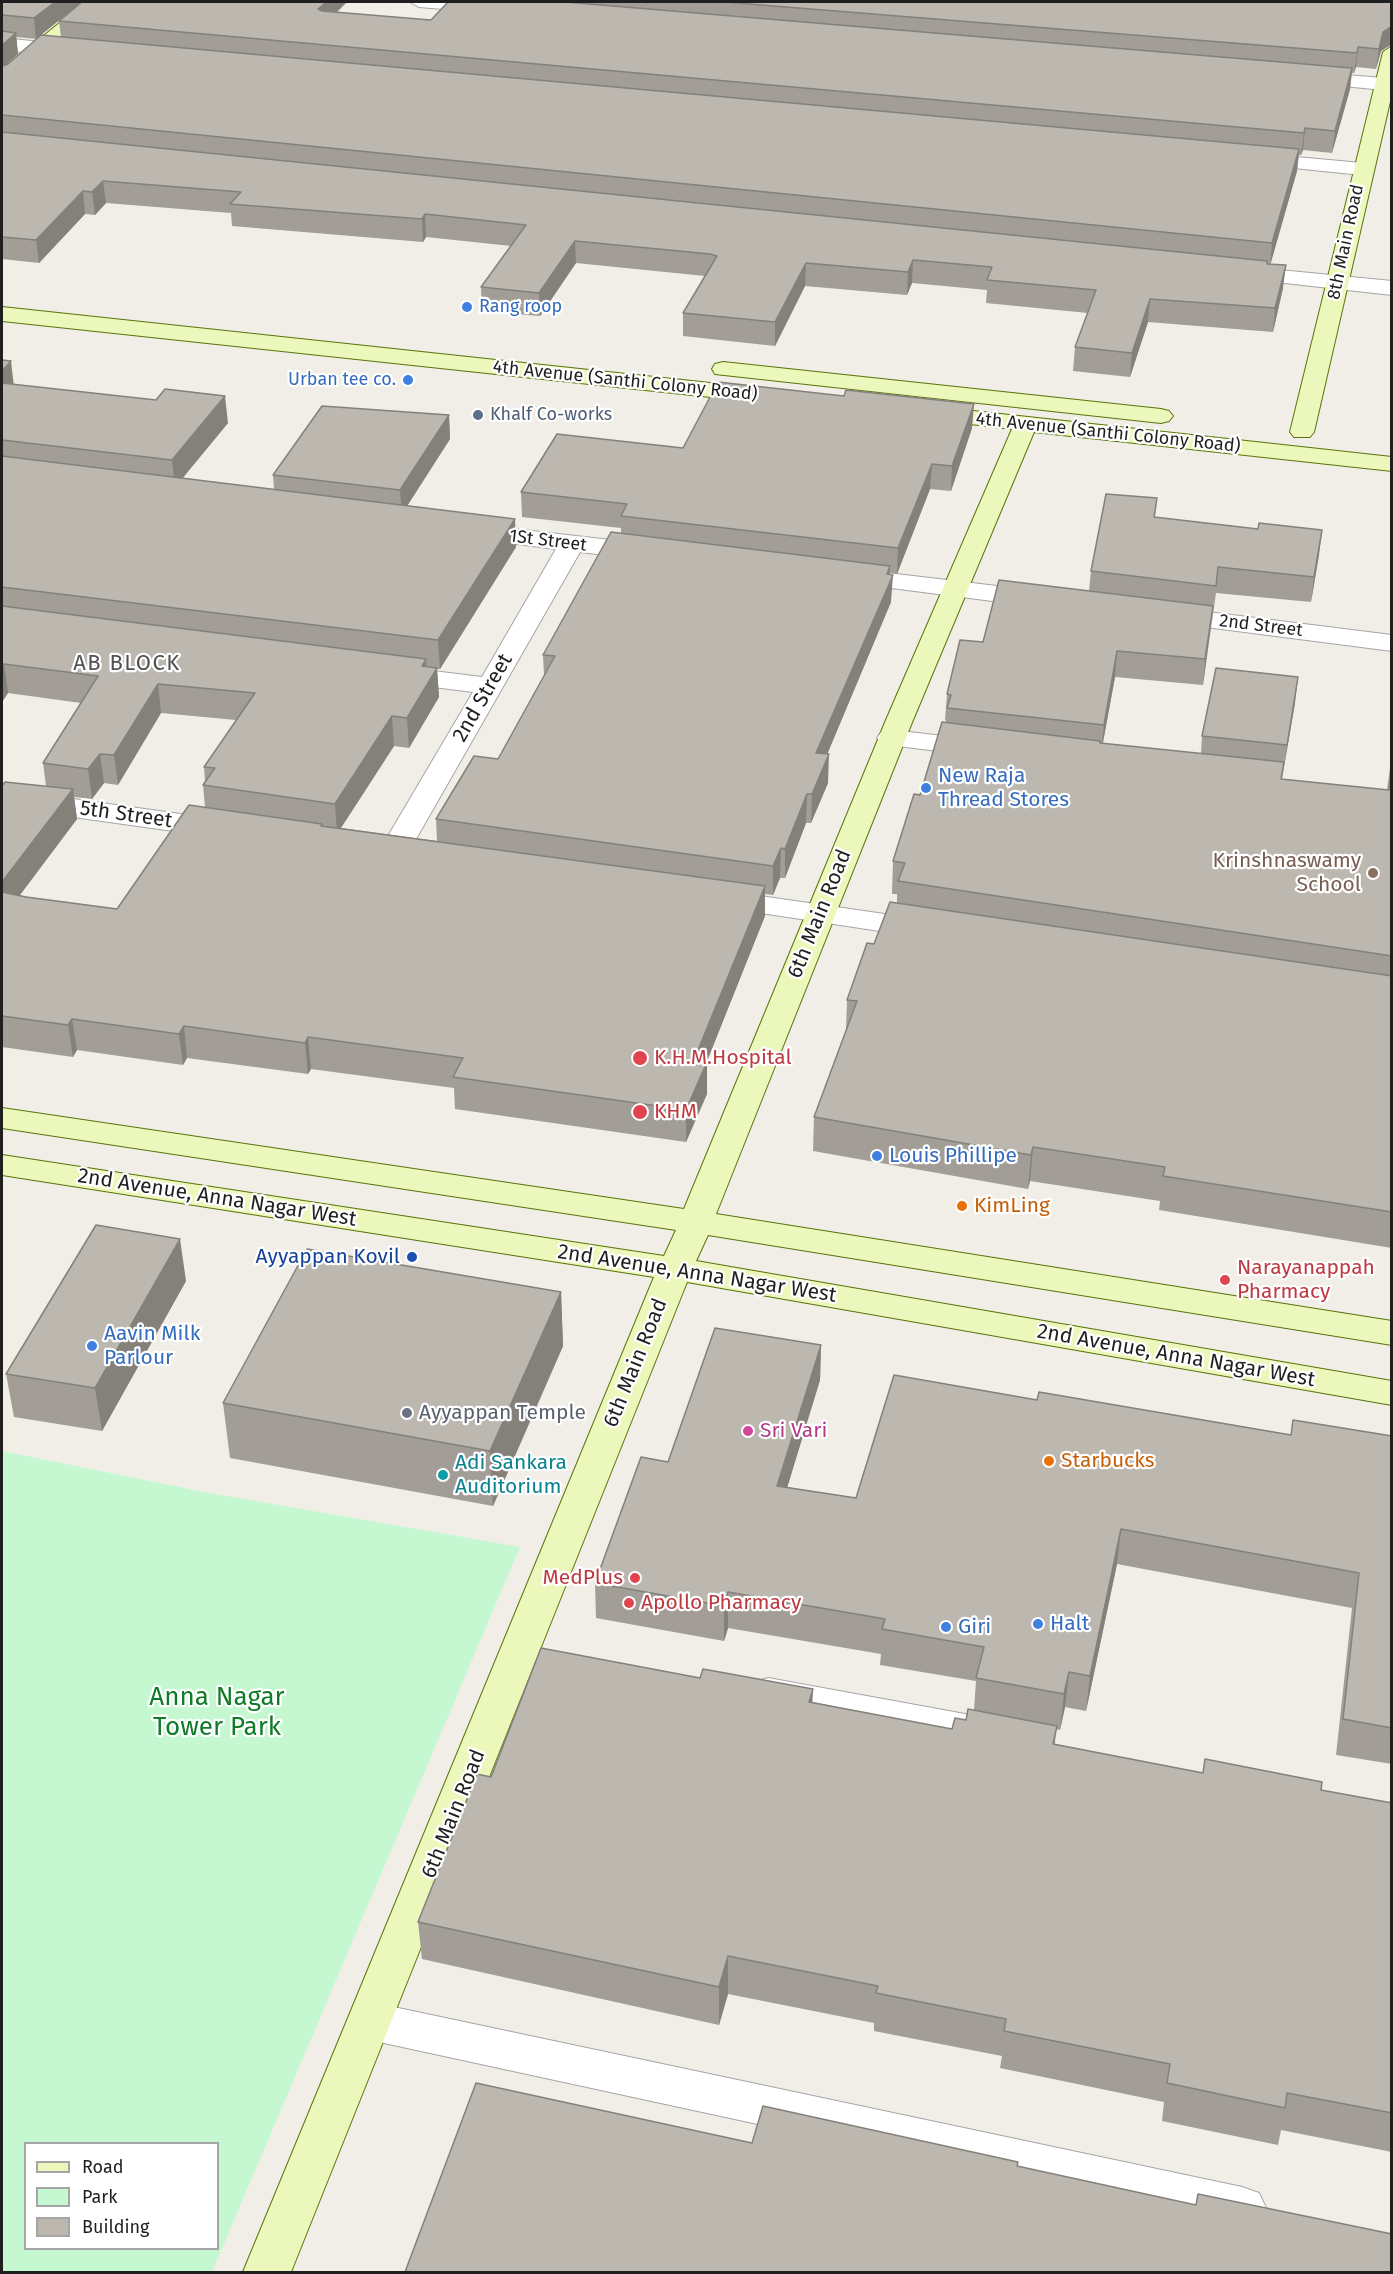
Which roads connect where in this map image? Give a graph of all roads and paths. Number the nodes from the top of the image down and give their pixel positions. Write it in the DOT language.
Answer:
graph roads {
  1 [pos="95,2"];
  2 [pos="419,2"];
  3 [pos="506,9"];
  4 [pos="2,44"];
  5 [pos="39,48"];
  6 [pos="86,52"];
  7 [pos="1391,55"];
  8 [pos="1289,76"];
  9 [pos="2,79"];
  10 [pos="1384,84"];
  11 [pos="1231,157"];
  12 [pos="1362,169"];
  13 [pos="1218,270"];
  14 [pos="1338,282"];
  15 [pos="1392,288"];
  16 [pos="2,297"];
  17 [pos="2,314"];
  18 [pos="812,401"];
  19 [pos="907,411"];
  20 [pos="1185,419"];
  21 [pos="1026,424"];
  22 [pos="1255,427"];
  23 [pos="1302,432"];
  24 [pos="1392,442"];
  25 [pos="1392,464"];
  26 [pos="453,530"];
  27 [pos="572,544"];
  28 [pos="667,555"];
  29 [pos="822,573"];
  30 [pos="952,588"];
  31 [pos="1059,602"];
  32 [pos="1142,612"];
  33 [pos="1392,642"];
  34 [pos="374,671"];
  35 [pos="490,686"];
  36 [pos="891,738"];
  37 [pos="1007,752"];
  38 [pos="2,798"];
  39 [pos="251,833"];
  40 [pos="393,853"];
  41 [pos="690,895"];
  42 [pos="820,914"];
  43 [pos="949,933"];
  44 [pos="2,1118"];
  45 [pos="2,1165"];
  46 [pos="698,1222"];
  47 [pos="676,1269"];
  48 [pos="1392,1333"];
  49 [pos="1392,1393"];
  50 [pos="733,1687"];
  51 [pos="1039,1744"];
  52 [pos="370,2020"];
  53 [pos="1287,2217"];
  54 [pos="267,2272"];
  1 -- 5 [label="street"];
  2 -- 3 [label="street"];
  4 -- 5 [label="street"];
  5 -- 6 [label="street"];
  5 -- 9 [label="street"];
  7 -- 10 [label="street, 8th Main Road"];
  8 -- 10 [label="street"];
  10 -- 12 [label="street, 8th Main Road"];
  11 -- 12 [label="street"];
  12 -- 14 [label="street, 8th Main Road"];
  13 -- 14 [label="street"];
  14 -- 15 [label="street"];
  14 -- 23 [label="street, 8th Main Road"];
  16 -- 20 [label="street, 4th Avenue (Santhi Colony Road)"];
  17 -- 18 [label="street, 4th Avenue (Santhi Colony Road)"];
  19 -- 21 [label="street, 4th Avenue (Santhi Colony Road)"];
  21 -- 25 [label="street, 4th Avenue (Santhi Colony Road)"];
  21 -- 30 [label="street, 6th Main Road"];
  22 -- 23 [label="street, 4th Avenue (Santhi Colony Road)"];
  23 -- 24 [label="street, 4th Avenue (Santhi Colony Road)"];
  26 -- 27 [label="street, 1St Street"];
  27 -- 28 [label="street, 1St Street"];
  27 -- 35 [label="street, 2nd Street"];
  29 -- 30 [label="street"];
  30 -- 31 [label="street"];
  30 -- 36 [label="street, 6th Main Road"];
  32 -- 33 [label="street, 2nd Street"];
  34 -- 35 [label="street"];
  35 -- 40 [label="street, 2nd Street"];
  36 -- 37 [label="street"];
  36 -- 42 [label="street, 6th Main Road"];
  38 -- 39 [label="street, 5th Street"];
  41 -- 42 [label="street"];
  42 -- 43 [label="street"];
  42 -- 46 [label="street, 6th Main Road"];
  44 -- 46 [label="street"];
  45 -- 47 [label="street, 2nd Avenue, Anna Nagar West"];
  46 -- 47 [label="street, 6th Main Road"];
  46 -- 48 [label="street"];
  47 -- 49 [label="street, 2nd Avenue, Anna Nagar West"];
  47 -- 52 [label="street, 6th Main Road"];
  50 -- 51 [label="street"];
  52 -- 53 [label="street"];
  52 -- 54 [label="street, 6th Main Road"];
}
